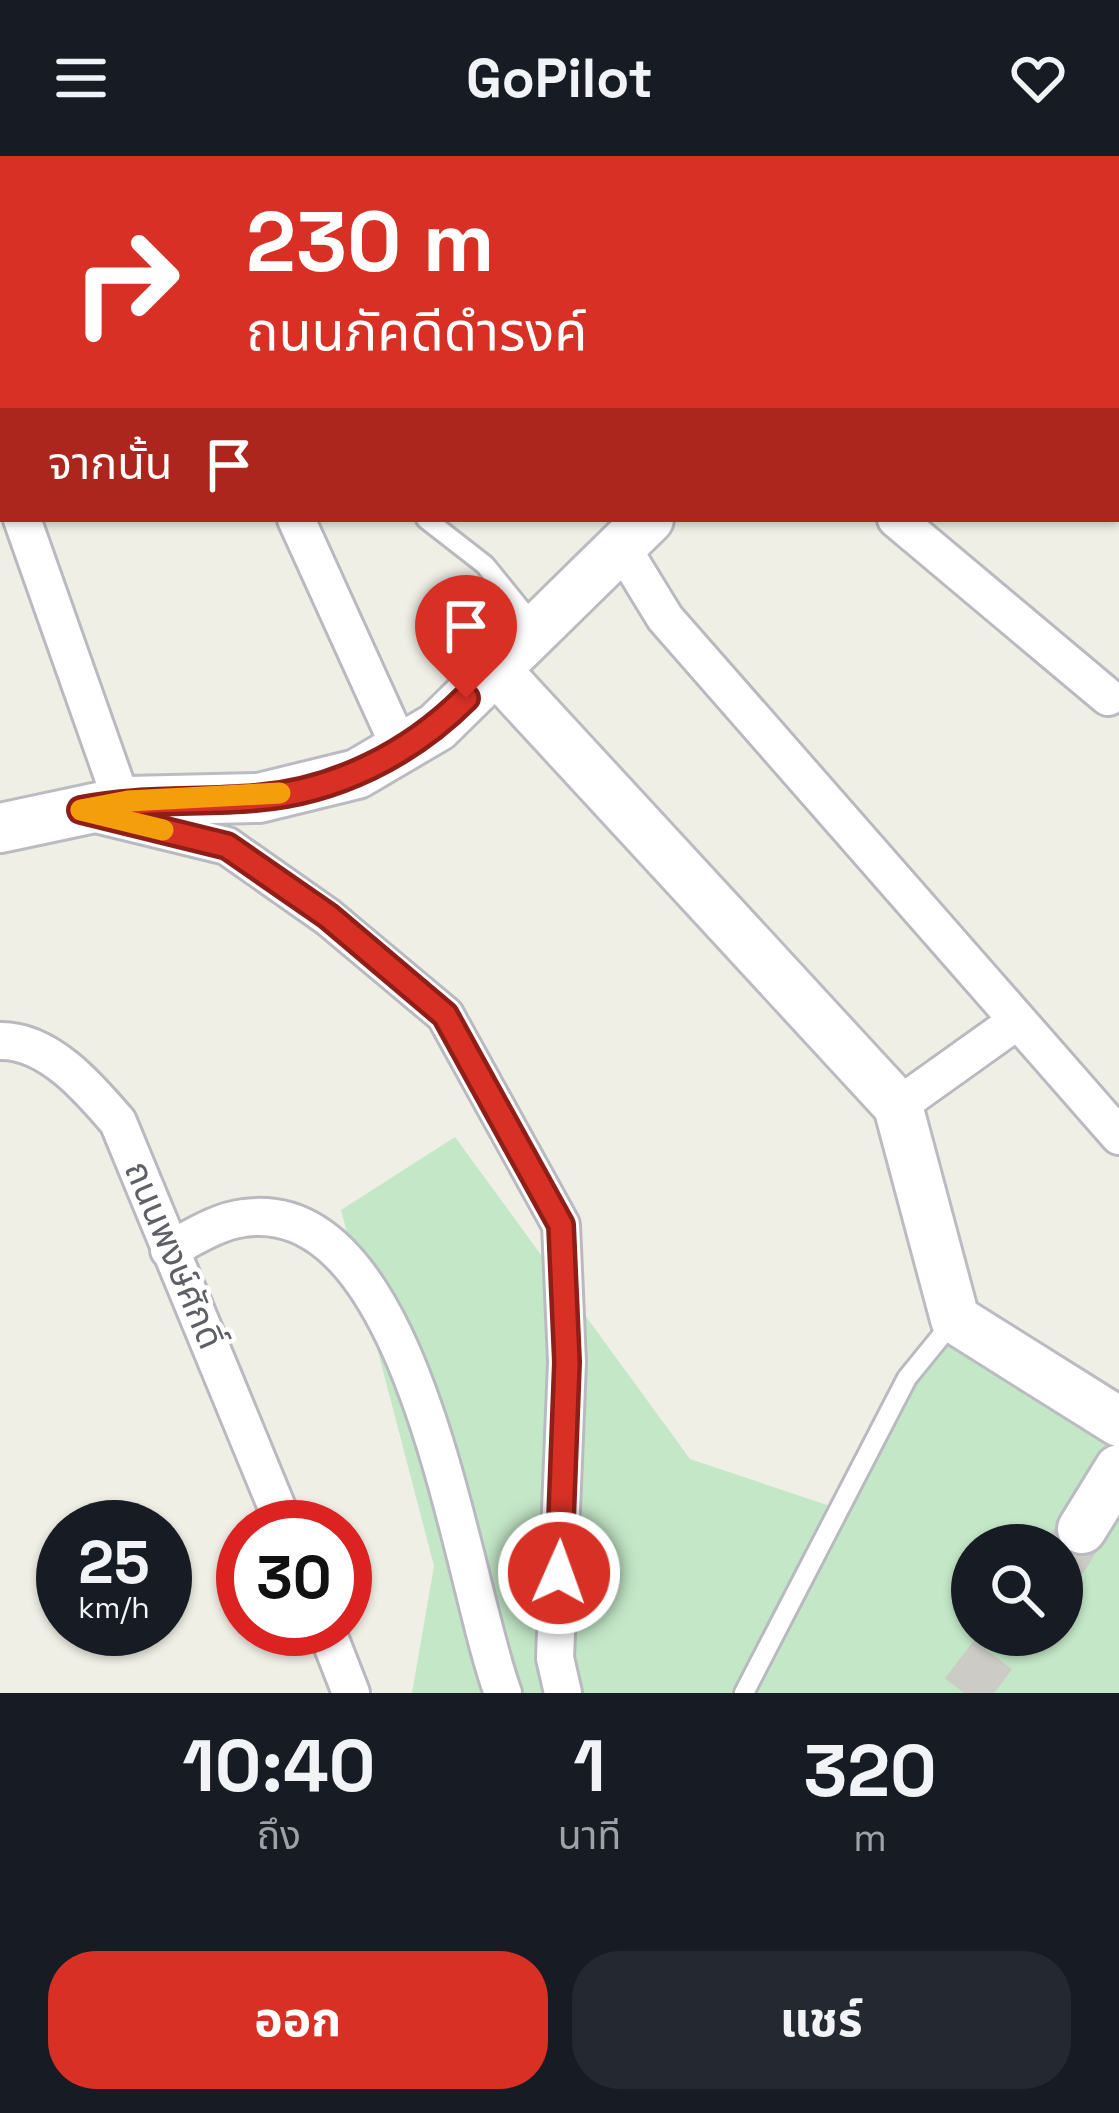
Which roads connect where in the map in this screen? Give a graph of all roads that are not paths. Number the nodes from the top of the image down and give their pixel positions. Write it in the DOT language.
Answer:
graph roads {
  1 [pos="23,522"];
  2 [pos="297,522"];
  3 [pos="429,522"];
  4 [pos="900,522"];
  5 [pos="626,528"];
  6 [pos="537,628"];
  7 [pos="496,669"];
  8 [pos="1107,698"];
  9 [pos="401,750"];
  10 [pos="101,806"];
  11 [pos="0,828"];
  12 [pos="1017,1021"];
  13 [pos="0,1041"];
  14 [pos="898,1106"];
  15 [pos="1119,1136"];
  16 [pos="169,1250"];
  17 [pos="955,1319"];
  18 [pos="1119,1422"];
  19 [pos="1119,1469"];
  20 [pos="273,1500"];
  21 [pos="1083,1526"];
  22 [pos="337,1656"];
  23 [pos="351,1693"];
  24 [pos="503,1693"];
  25 [pos="562,1693"];
  26 [pos="744,1693"];
  1 -- 10 [label="street"];
  2 -- 9 [label="street"];
  3 -- 6 [label="lane"];
  4 -- 8 [label="street"];
  5 -- 6 [label="street"];
  5 -- 12 [label="street"];
  6 -- 7 [label="street"];
  7 -- 9 [label="street"];
  7 -- 14 [label="street"];
  9 -- 10 [label="street"];
  10 -- 11 [label="street"];
  10 -- 25 [label="street"];
  12 -- 14 [label="street"];
  12 -- 15 [label="street"];
  13 -- 16 [label="street, ถนนพงษ์ศักดิ์"];
  14 -- 17 [label="street"];
  16 -- 20 [label="street, ถนนพงษ์ศักดิ์"];
  16 -- 24 [label="street"];
  17 -- 18 [label="street"];
  17 -- 26 [label="lane"];
  19 -- 21 [label="street"];
  22 -- 23 [label="street"];
}
